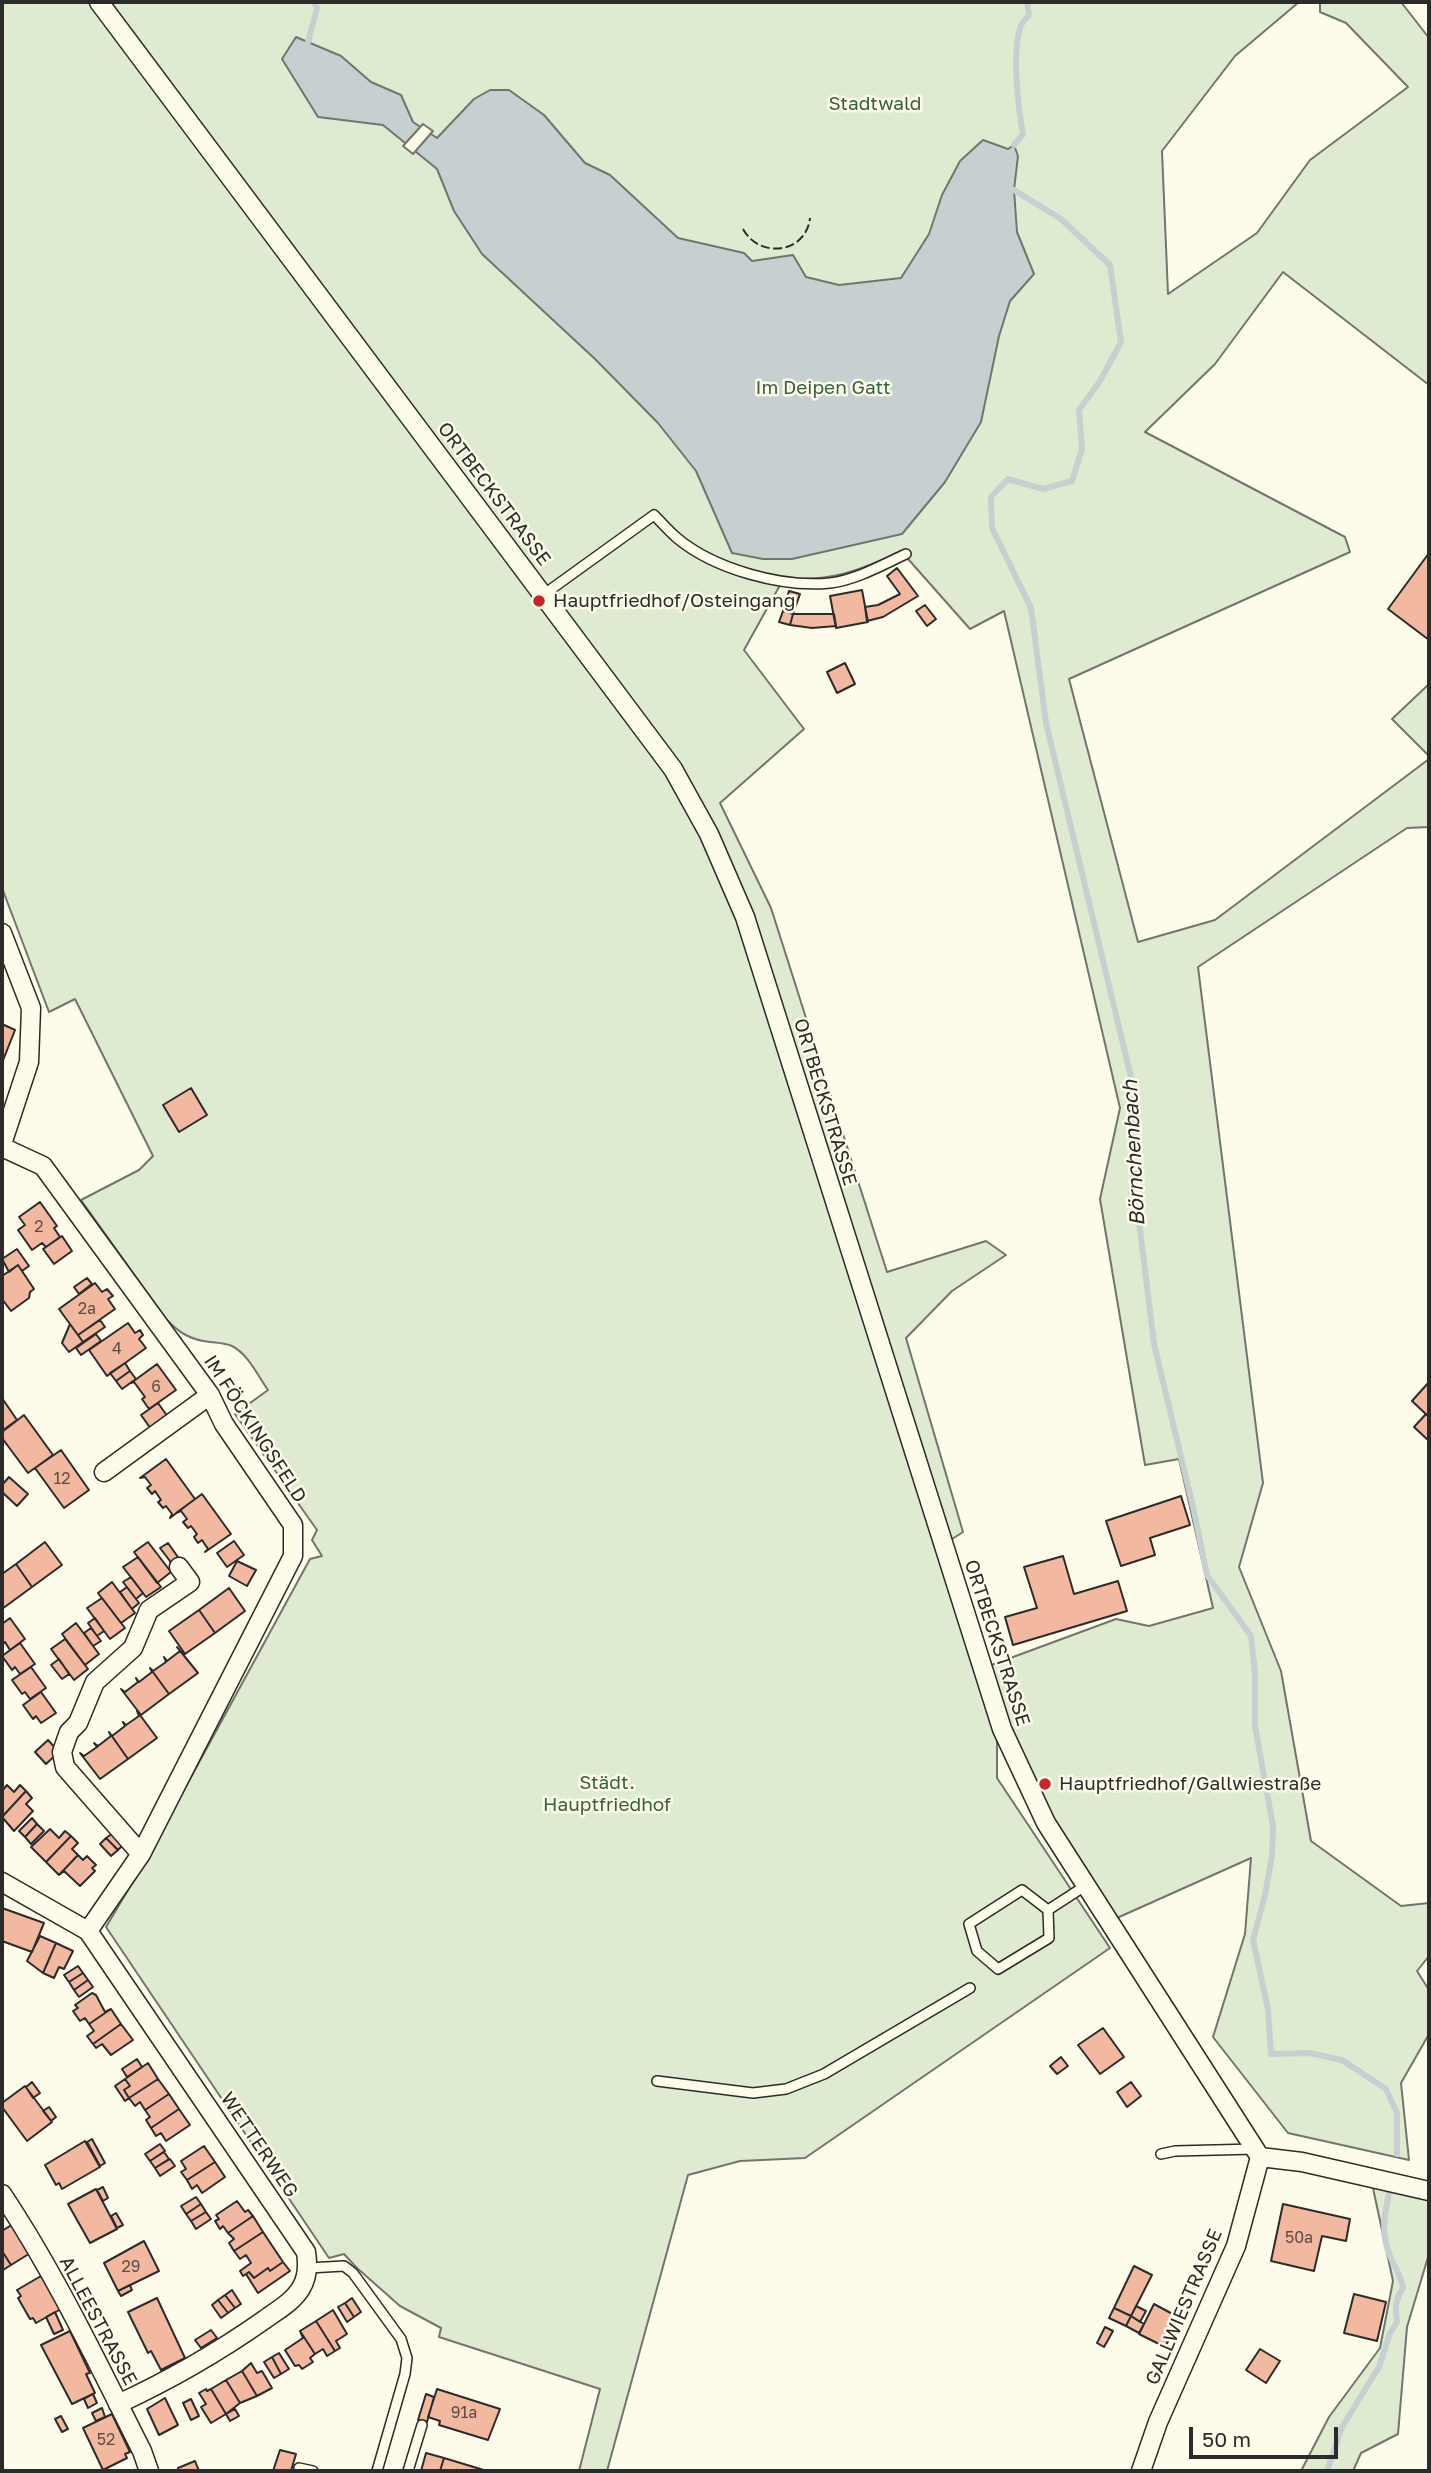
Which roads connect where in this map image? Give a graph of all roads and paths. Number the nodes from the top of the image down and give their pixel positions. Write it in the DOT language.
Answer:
graph roads {
  1 [pos="99,2"];
  2 [pos="906,554"];
  3 [pos="543,595"];
  4 [pos="2,933"];
  5 [pos="2,1145"];
  6 [pos="211,1395"];
  7 [pos="104,1472"];
  8 [pos="179,1567"];
  9 [pos="141,1854"];
  10 [pos="2,1881"];
  11 [pos="1085,1886"];
  12 [pos="1048,1910"];
  13 [pos="89,1931"];
  14 [pos="970,1988"];
  15 [pos="657,2081"];
  16 [pos="1258,2153"];
  17 [pos="1161,2154"];
  18 [pos="1429,2190"];
  19 [pos="2,2194"];
  20 [pos="308,2268"];
  21 [pos="118,2404"];
  22 [pos="422,2425"];
  23 [pos="299,2468"];
  24 [pos="149,2471"];
  25 [pos="313,2471"];
  26 [pos="377,2471"];
  27 [pos="408,2471"];
  28 [pos="1141,2471"];
  1 -- 3 [label="street, ORTBECKSTRASSE"];
  2 -- 3 [label="lane"];
  3 -- 11 [label="street, ORTBECKSTRASSE"];
  4 -- 5 [label="street"];
  5 -- 6 [label="street, IM FÖCKINGSFELD"];
  6 -- 7 [label="street"];
  6 -- 9 [label="street, IM FÖCKINGSFELD"];
  8 -- 9 [label="street"];
  9 -- 13 [label="street, IM FÖCKINGSFELD"];
  10 -- 13 [label="street, WETTERWEG"];
  11 -- 12 [label="lane"];
  11 -- 16 [label="street, ORTBECKSTRASSE"];
  12 -- 12 [label="lane"];
  13 -- 20 [label="street, WETTERWEG"];
  14 -- 15 [label="lane"];
  16 -- 17 [label="lane"];
  16 -- 18 [label="street"];
  16 -- 28 [label="street, GALLWIESTRASSE"];
  19 -- 21 [label="street, ALLEESTRASSE"];
  20 -- 21 [label="street"];
  20 -- 26 [label="lane"];
  21 -- 24 [label="street, ALLEESTRASSE"];
  22 -- 27 [label="lane"];
  23 -- 25 [label="lane"];
}
